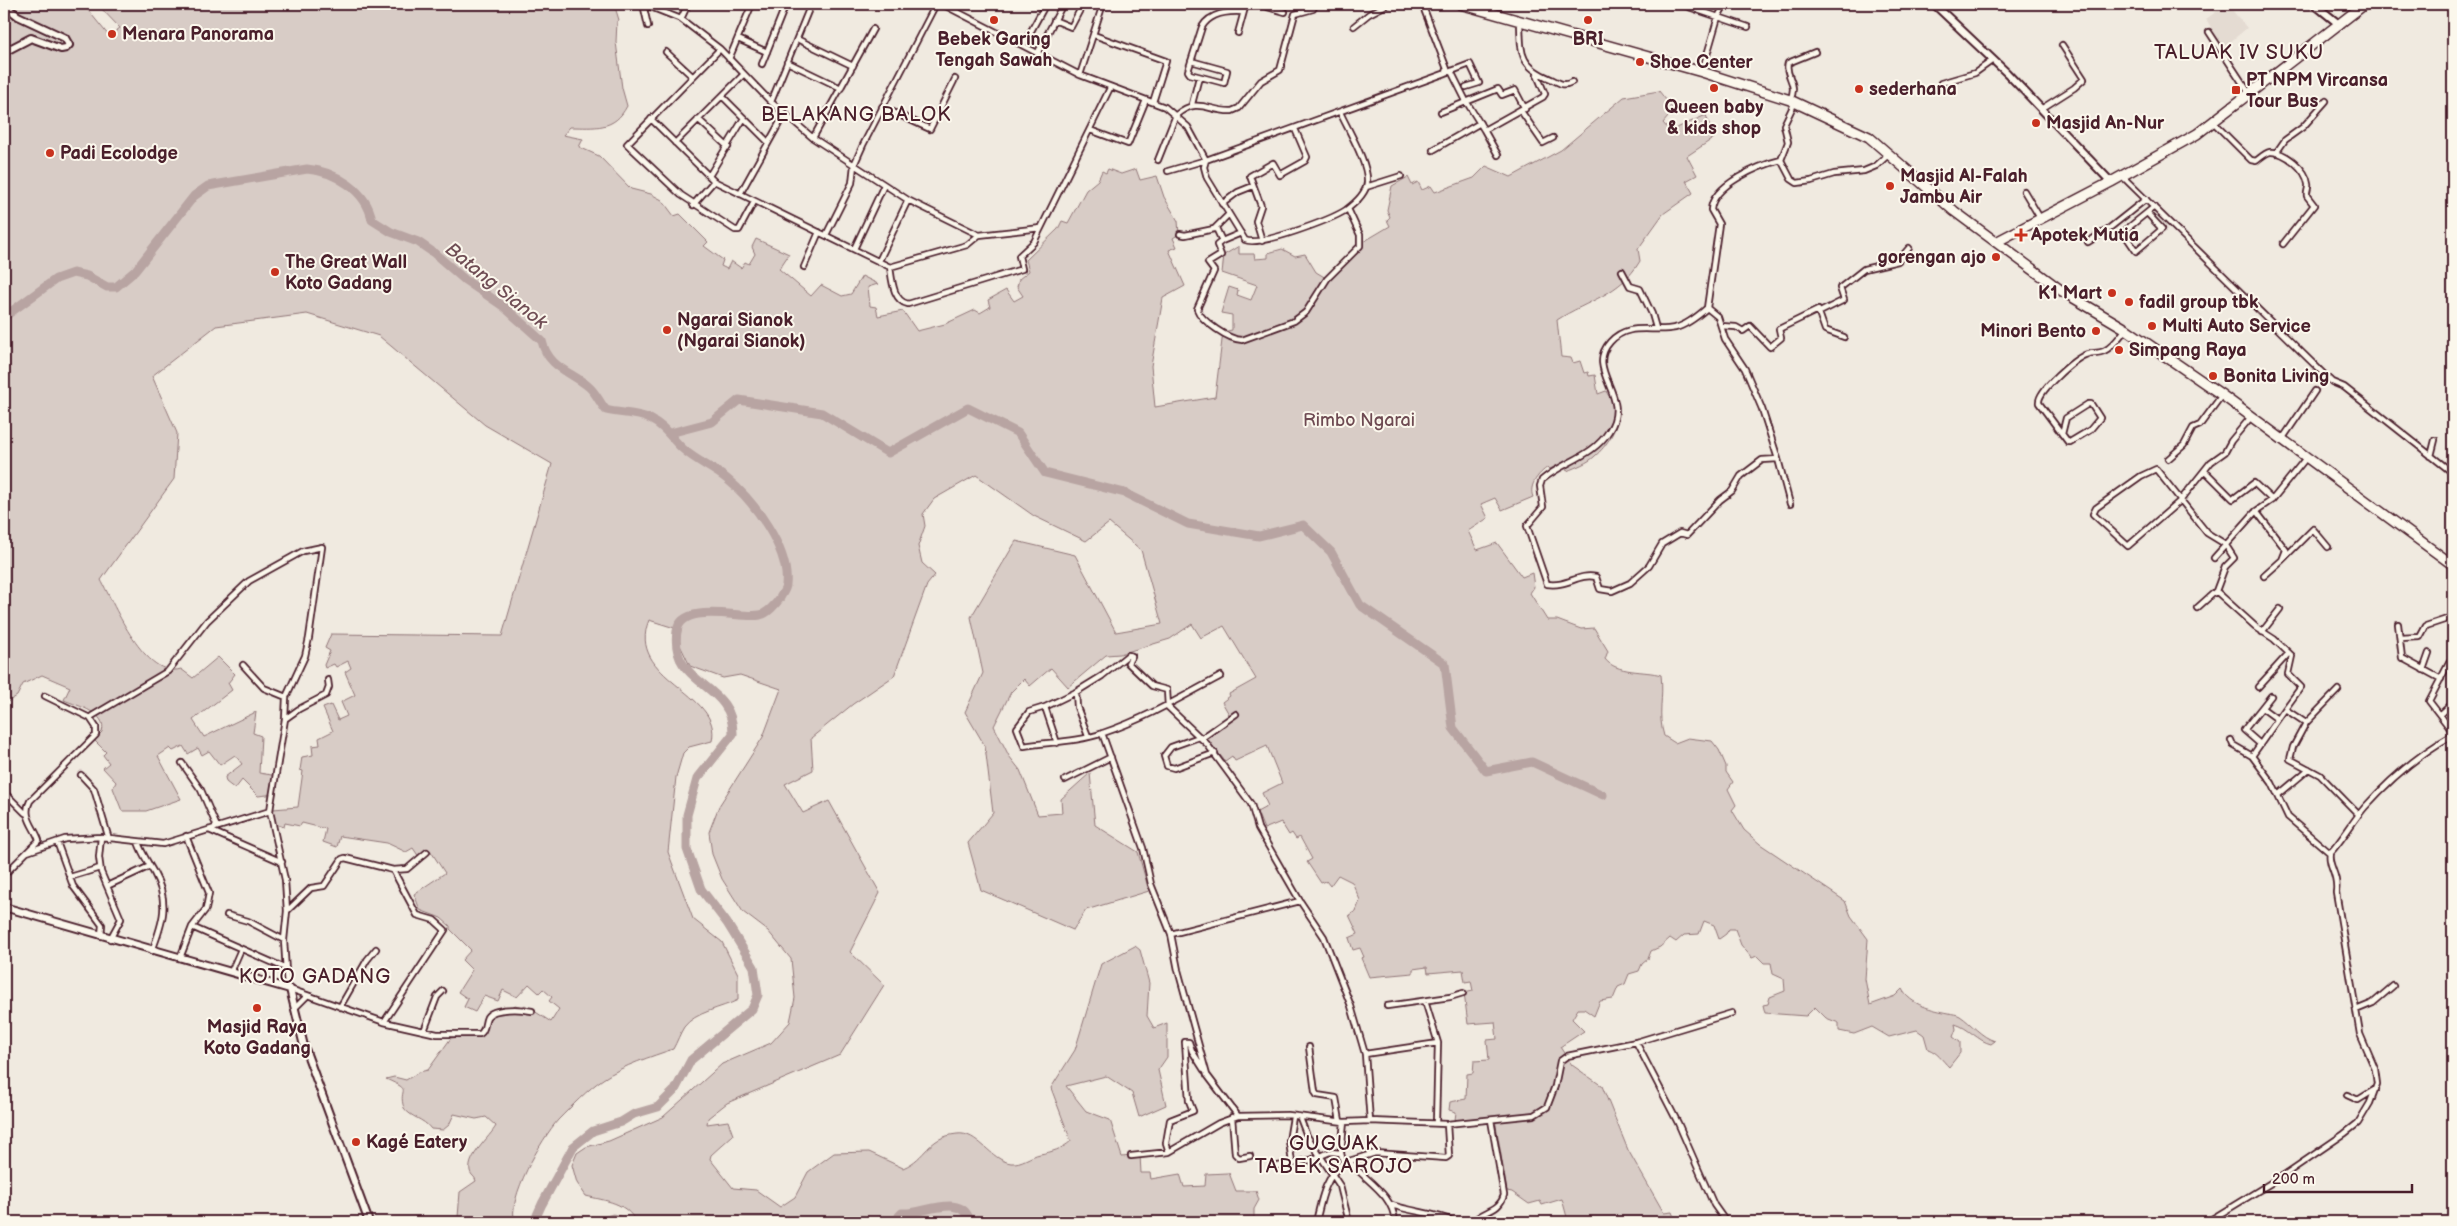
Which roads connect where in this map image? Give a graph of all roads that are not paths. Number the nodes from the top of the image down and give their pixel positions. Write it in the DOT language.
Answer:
graph roads {
  1 [pos="643,4"];
  2 [pos="688,4"];
  3 [pos="752,4"];
  4 [pos="786,4"];
  5 [pos="812,4"];
  6 [pos="936,4"];
  7 [pos="942,4"];
  8 [pos="1041,4"];
  9 [pos="1062,4"];
  10 [pos="1083,4"];
  11 [pos="1103,4"];
  12 [pos="1246,4"];
  13 [pos="1257,4"];
  14 [pos="1316,4"];
  15 [pos="1388,4"];
  16 [pos="1422,4"];
  17 [pos="1460,4"];
  18 [pos="1494,4"];
  19 [pos="1680,4"];
  20 [pos="1725,4"];
  21 [pos="1934,4"];
  22 [pos="2314,4"];
  23 [pos="2365,4"];
  24 [pos="4,5"];
  25 [pos="1484,11"];
  26 [pos="1243,12"];
  27 [pos="1285,12"];
  28 [pos="1718,17"];
  29 [pos="681,18"];
  30 [pos="1054,20"];
  31 [pos="1520,22"];
  32 [pos="2340,25"];
  33 [pos="648,26"];
  34 [pos="1354,26"];
  35 [pos="1748,28"];
  36 [pos="873,29"];
  37 [pos="2209,32"];
  38 [pos="1238,33"];
  39 [pos="1094,35"];
  40 [pos="738,39"];
  41 [pos="797,39"];
  42 [pos="1024,44"];
  43 [pos="2062,44"];
  44 [pos="720,49"];
  45 [pos="4,52"];
  46 [pos="666,52"];
  47 [pos="767,52"];
  48 [pos="1038,52"];
  49 [pos="1815,52"];
  50 [pos="729,58"];
  51 [pos="1993,60"];
  52 [pos="1192,61"];
  53 [pos="787,62"];
  54 [pos="762,64"];
  55 [pos="853,66"];
  56 [pos="1448,72"];
  57 [pos="1702,72"];
  58 [pos="744,74"];
  59 [pos="1080,75"];
  60 [pos="1537,75"];
  61 [pos="692,76"];
  62 [pos="1199,77"];
  63 [pos="955,79"];
  64 [pos="1572,82"];
  65 [pos="1941,83"];
  66 [pos="1466,87"];
  67 [pos="841,88"];
  68 [pos="1110,88"];
  69 [pos="2250,94"];
  70 [pos="722,96"];
  71 [pos="1146,100"];
  72 [pos="1466,101"];
  73 [pos="1792,101"];
  74 [pos="2326,101"];
  75 [pos="772,102"];
  76 [pos="1153,102"];
  77 [pos="1192,104"];
  78 [pos="882,106"];
  79 [pos="2041,109"];
  80 [pos="1523,110"];
  81 [pos="1340,112"];
  82 [pos="1441,112"];
  83 [pos="785,113"];
  84 [pos="1176,114"];
  85 [pos="744,118"];
  86 [pos="651,119"];
  87 [pos="698,119"];
  88 [pos="1480,123"];
  89 [pos="2214,123"];
  90 [pos="1294,129"];
  91 [pos="1090,130"];
  92 [pos="1484,130"];
  93 [pos="813,138"];
  94 [pos="1553,138"];
  95 [pos="768,142"];
  96 [pos="675,143"];
  97 [pos="728,147"];
  98 [pos="1433,150"];
  99 [pos="2276,153"];
  100 [pos="1889,154"];
  101 [pos="1498,155"];
  102 [pos="1158,160"];
  103 [pos="1206,160"];
  104 [pos="1781,160"];
  105 [pos="854,165"];
  106 [pos="1168,171"];
  107 [pos="2122,175"];
  108 [pos="709,176"];
  109 [pos="1401,176"];
  110 [pos="714,181"];
  111 [pos="2110,182"];
  112 [pos="884,185"];
  113 [pos="1253,186"];
  114 [pos="1366,187"];
  115 [pos="2024,191"];
  116 [pos="740,194"];
  117 [pos="2146,199"];
  118 [pos="908,200"];
  119 [pos="754,202"];
  120 [pos="693,204"];
  121 [pos="1222,204"];
  122 [pos="2154,207"];
  123 [pos="1348,209"];
  124 [pos="2147,213"];
  125 [pos="1228,215"];
  126 [pos="2040,218"];
  127 [pos="1041,228"];
  128 [pos="1216,228"];
  129 [pos="819,232"];
  130 [pos="1240,233"];
  131 [pos="1180,234"];
  132 [pos="826,235"];
  133 [pos="979,235"];
  134 [pos="1262,240"];
  135 [pos="1222,241"];
  136 [pos="1996,242"];
  137 [pos="2088,242"];
  138 [pos="2283,244"];
  139 [pos="1909,248"];
  140 [pos="854,249"];
  141 [pos="879,261"];
  142 [pos="804,267"];
  143 [pos="890,267"];
  144 [pos="1622,271"];
  145 [pos="1707,308"];
  146 [pos="1820,312"];
  147 [pos="1721,326"];
  148 [pos="1656,328"];
  149 [pos="2126,329"];
  150 [pos="1844,337"];
  151 [pos="2315,391"];
  152 [pos="2222,395"];
  153 [pos="2251,417"];
  154 [pos="2062,434"];
  155 [pos="2282,438"];
  156 [pos="2435,440"];
  157 [pos="2431,456"];
  158 [pos="1778,458"];
  159 [pos="2306,458"];
  160 [pos="2168,459"];
  161 [pos="2205,471"];
  162 [pos="2453,473"];
  163 [pos="2272,500"];
  164 [pos="2180,501"];
  165 [pos="1790,504"];
  166 [pos="2256,512"];
  167 [pos="2225,544"];
  168 [pos="2328,547"];
  169 [pos="2214,558"];
  170 [pos="2282,560"];
  171 [pos="2453,565"];
  172 [pos="2264,576"];
  173 [pos="2216,591"];
  174 [pos="2197,608"];
  175 [pos="2280,609"];
  176 [pos="2453,617"];
  177 [pos="2398,624"];
  178 [pos="2262,632"];
  179 [pos="2400,638"];
  180 [pos="2289,653"];
  181 [pos="2429,653"];
  182 [pos="2453,659"];
  183 [pos="242,665"];
  184 [pos="2422,670"];
  185 [pos="1220,676"];
  186 [pos="2441,679"];
  187 [pos="328,680"];
  188 [pos="2258,687"];
  189 [pos="2338,690"];
  190 [pos="1076,692"];
  191 [pos="45,696"];
  192 [pos="2271,696"];
  193 [pos="286,697"];
  194 [pos="2453,703"];
  195 [pos="1168,706"];
  196 [pos="1045,707"];
  197 [pos="2262,708"];
  198 [pos="2285,709"];
  199 [pos="1236,714"];
  200 [pos="2441,714"];
  201 [pos="90,718"];
  202 [pos="285,719"];
  203 [pos="2277,720"];
  204 [pos="2306,723"];
  205 [pos="1102,733"];
  206 [pos="2453,734"];
  207 [pos="1088,736"];
  208 [pos="1201,738"];
  209 [pos="2231,740"];
  210 [pos="1057,743"];
  211 [pos="2260,744"];
  212 [pos="1215,753"];
  213 [pos="2252,756"];
  214 [pos="1111,757"];
  215 [pos="182,763"];
  216 [pos="2309,769"];
  217 [pos="81,775"];
  218 [pos="1065,780"];
  219 [pos="4,792"];
  220 [pos="2278,796"];
  221 [pos="270,811"];
  222 [pos="25,813"];
  223 [pos="2359,815"];
  224 [pos="216,827"];
  225 [pos="209,830"];
  226 [pos="186,836"];
  227 [pos="101,838"];
  228 [pos="109,839"];
  229 [pos="57,842"];
  230 [pos="138,842"];
  231 [pos="27,852"];
  232 [pos="427,852"];
  233 [pos="2330,853"];
  234 [pos="282,862"];
  235 [pos="150,866"];
  236 [pos="100,868"];
  237 [pos="393,870"];
  238 [pos="4,875"];
  239 [pos="70,876"];
  240 [pos="106,886"];
  241 [pos="1300,901"];
  242 [pos="4,907"];
  243 [pos="287,911"];
  244 [pos="228,915"];
  245 [pos="192,927"];
  246 [pos="1171,934"];
  247 [pos="101,936"];
  248 [pos="110,939"];
  249 [pos="284,940"];
  250 [pos="241,949"];
  251 [pos="376,949"];
  252 [pos="152,951"];
  253 [pos="180,958"];
  254 [pos="285,968"];
  255 [pos="231,972"];
  256 [pos="2393,986"];
  257 [pos="288,988"];
  258 [pos="443,991"];
  259 [pos="1463,993"];
  260 [pos="307,996"];
  261 [pos="1425,1001"];
  262 [pos="1387,1006"];
  263 [pos="340,1007"];
  264 [pos="295,1008"];
  265 [pos="2356,1010"];
  266 [pos="532,1011"];
  267 [pos="1732,1013"];
  268 [pos="384,1022"];
  269 [pos="424,1031"];
  270 [pos="1197,1041"];
  271 [pos="1189,1042"];
  272 [pos="1636,1042"];
  273 [pos="1438,1043"];
  274 [pos="1309,1047"];
  275 [pos="1365,1054"];
  276 [pos="1207,1075"];
  277 [pos="2376,1088"];
  278 [pos="2347,1095"];
  279 [pos="1238,1116"];
  280 [pos="1232,1117"];
  281 [pos="1293,1117"];
  282 [pos="1300,1118"];
  283 [pos="1491,1120"];
  284 [pos="1370,1121"];
  285 [pos="1342,1122"];
  286 [pos="1436,1123"];
  287 [pos="1447,1124"];
  288 [pos="1169,1152"];
  289 [pos="1341,1153"];
  290 [pos="1131,1156"];
  291 [pos="1250,1156"];
  292 [pos="1320,1157"];
  293 [pos="1349,1161"];
  294 [pos="1343,1162"];
  295 [pos="1292,1164"];
  296 [pos="1278,1166"];
  297 [pos="1331,1174"];
  298 [pos="1392,1205"];
  299 [pos="369,1222"];
  300 [pos="1316,1222"];
  301 [pos="1349,1222"];
  302 [pos="1395,1222"];
  303 [pos="1455,1222"];
  304 [pos="1473,1222"];
  305 [pos="1726,1222"];
  306 [pos="2207,1222"];
  1 -- 29 [label="street"];
  1 -- 33 [label="street"];
  2 -- 29 [label="street"];
  3 -- 40 [label="street"];
  4 -- 47 [label="street"];
  5 -- 41 [label="street"];
  6 -- 78 [label="street"];
  7 -- 42 [label="street"];
  8 -- 42 [label="street"];
  9 -- 30 [label="street"];
  10 -- 30 [label="street"];
  11 -- 39 [label="street"];
  12 -- 26 [label="street"];
  13 -- 27 [label="street"];
  14 -- 77 [label="street"];
  15 -- 34 [label="street"];
  16 -- 56 [label="street"];
  17 -- 25 [label="highway"];
  18 -- 25 [label="street"];
  19 -- 28 [label="street"];
  20 -- 28 [label="street"];
  21 -- 51 [label="street"];
  22 -- 32 [label="street"];
  23 -- 32 [label="highway"];
  24 -- 45 [label="street"];
  25 -- 31 [label="highway"];
  26 -- 38 [label="street"];
  26 -- 52 [label="street"];
  28 -- 35 [label="street"];
  28 -- 57 [label="street"];
  29 -- 44 [label="street"];
  30 -- 48 [label="street"];
  31 -- 57 [label="highway"];
  31 -- 60 [label="street"];
  32 -- 69 [label="highway"];
  36 -- 55 [label="street"];
  37 -- 69 [label="street"];
  39 -- 59 [label="street"];
  39 -- 76 [label="street"];
  40 -- 47 [label="street"];
  40 -- 50 [label="street"];
  41 -- 53 [label="street"];
  41 -- 55 [label="street"];
  42 -- 48 [label="street"];
  43 -- 79 [label="street"];
  44 -- 50 [label="street"];
  44 -- 61 [label="street"];
  46 -- 61 [label="street"];
  47 -- 54 [label="street"];
  48 -- 59 [label="street"];
  49 -- 73 [label="street"];
  50 -- 58 [label="street"];
  51 -- 65 [label="street"];
  51 -- 79 [label="street"];
  52 -- 62 [label="street"];
  52 -- 62 [label="street"];
  53 -- 67 [label="street"];
  53 -- 75 [label="street"];
  55 -- 67 [label="street"];
  56 -- 66 [label="street"];
  56 -- 72 [label="street"];
  56 -- 81 [label="street"];
  57 -- 73 [label="highway"];
  58 -- 70 [label="street"];
  58 -- 75 [label="street"];
  59 -- 68 [label="street"];
  60 -- 64 [label="street"];
  60 -- 80 [label="street"];
  61 -- 86 [label="street"];
  62 -- 77 [label="street"];
  63 -- 78 [label="street"];
  67 -- 93 [label="street"];
  68 -- 71 [label="street"];
  68 -- 91 [label="street"];
  69 -- 89 [label="highway"];
  70 -- 85 [label="street"];
  70 -- 87 [label="street"];
  71 -- 76 [label="street"];
  71 -- 91 [label="street"];
  72 -- 80 [label="street"];
  72 -- 82 [label="street"];
  72 -- 88 [label="street"];
  73 -- 100 [label="highway"];
  73 -- 104 [label="street"];
  74 -- 99 [label="street"];
  75 -- 83 [label="street"];
  76 -- 84 [label="street"];
  77 -- 84 [label="street"];
  78 -- 105 [label="street"];
  79 -- 111 [label="street"];
  80 -- 92 [label="street"];
  80 -- 94 [label="street"];
  81 -- 90 [label="street"];
  81 -- 114 [label="street"];
  83 -- 93 [label="street"];
  83 -- 95 [label="street"];
  84 -- 102 [label="street"];
  84 -- 103 [label="street"];
  85 -- 95 [label="street"];
  85 -- 97 [label="street"];
  86 -- 96 [label="street"];
  86 -- 120 [label="street"];
  87 -- 96 [label="street"];
  87 -- 97 [label="street"];
  88 -- 92 [label="street"];
  88 -- 98 [label="street"];
  89 -- 99 [label="street"];
  89 -- 107 [label="highway"];
  90 -- 103 [label="street"];
  90 -- 113 [label="street"];
  91 -- 127 [label="street"];
  92 -- 101 [label="street"];
  93 -- 105 [label="street"];
  95 -- 116 [label="street"];
  96 -- 108 [label="street"];
  97 -- 108 [label="street"];
  99 -- 138 [label="street"];
  100 -- 104 [label="street"];
  100 -- 136 [label="highway"];
  103 -- 106 [label="street"];
  103 -- 121 [label="street"];
  104 -- 145 [label="street"];
  105 -- 112 [label="street"];
  105 -- 132 [label="street"];
  107 -- 111 [label="highway"];
  107 -- 117 [label="street"];
  108 -- 110 [label="street"];
  109 -- 114 [label="street"];
  110 -- 116 [label="street"];
  110 -- 120 [label="street"];
  111 -- 126 [label="highway"];
  112 -- 118 [label="street"];
  112 -- 140 [label="street"];
  113 -- 121 [label="street"];
  113 -- 134 [label="street"];
  114 -- 123 [label="street"];
  115 -- 126 [label="street"];
  116 -- 119 [label="street"];
  117 -- 122 [label="street"];
  117 -- 137 [label="street"];
  118 -- 133 [label="street"];
  118 -- 141 [label="street"];
  119 -- 120 [label="street"];
  119 -- 129 [label="street"];
  121 -- 125 [label="street"];
  122 -- 124 [label="street"];
  122 -- 157 [label="street"];
  123 -- 134 [label="street"];
  123 -- 135 [label="street"];
  124 -- 124 [label="street"];
  125 -- 128 [label="street"];
  125 -- 130 [label="street"];
  126 -- 136 [label="highway"];
  127 -- 133 [label="street"];
  127 -- 143 [label="street"];
  128 -- 131 [label="street"];
  128 -- 135 [label="street"];
  129 -- 132 [label="street"];
  129 -- 142 [label="street"];
  130 -- 134 [label="street"];
  130 -- 135 [label="street"];
  132 -- 140 [label="street"];
  133 -- 143 [label="street"];
  136 -- 149 [label="highway"];
  139 -- 146 [label="street"];
  140 -- 141 [label="street"];
  141 -- 143 [label="street"];
  144 -- 148 [label="street"];
  145 -- 147 [label="street"];
  145 -- 148 [label="street"];
  146 -- 147 [label="street"];
  146 -- 150 [label="street"];
  147 -- 158 [label="street"];
  148 -- 158 [label="street"];
  149 -- 152 [label="highway"];
  149 -- 154 [label="street"];
  151 -- 155 [label="street"];
  152 -- 153 [label="highway"];
  152 -- 160 [label="street"];
  153 -- 155 [label="highway"];
  153 -- 161 [label="street"];
  154 -- 154 [label="street"];
  155 -- 159 [label="highway"];
  156 -- 157 [label="street"];
  157 -- 162 [label="street"];
  158 -- 165 [label="street"];
  159 -- 163 [label="street"];
  159 -- 171 [label="highway"];
  161 -- 163 [label="street"];
  161 -- 164 [label="street"];
  163 -- 166 [label="street"];
  164 -- 164 [label="street"];
  164 -- 167 [label="street"];
  166 -- 167 [label="street"];
  166 -- 170 [label="street"];
  167 -- 169 [label="street"];
  167 -- 173 [label="street"];
  168 -- 170 [label="street"];
  170 -- 172 [label="street"];
  173 -- 174 [label="street"];
  173 -- 178 [label="street"];
  175 -- 178 [label="street"];
  176 -- 179 [label="street"];
  177 -- 179 [label="street"];
  178 -- 180 [label="street"];
  179 -- 184 [label="street"];
  180 -- 188 [label="street"];
  180 -- 198 [label="street"];
  181 -- 184 [label="street"];
  182 -- 186 [label="street"];
  183 -- 193 [label="street"];
  184 -- 186 [label="street"];
  185 -- 195 [label="street"];
  186 -- 200 [label="street"];
  187 -- 202 [label="street"];
  189 -- 204 [label="street"];
  190 -- 195 [label="street"];
  190 -- 196 [label="street"];
  190 -- 207 [label="street"];
  191 -- 201 [label="street"];
  192 -- 197 [label="street"];
  193 -- 201 [label="street"];
  193 -- 202 [label="street"];
  194 -- 200 [label="street"];
  195 -- 205 [label="street"];
  195 -- 208 [label="street"];
  196 -- 210 [label="street"];
  196 -- 210 [label="street"];
  197 -- 203 [label="street"];
  197 -- 211 [label="street"];
  198 -- 203 [label="street"];
  198 -- 204 [label="street"];
  199 -- 208 [label="street"];
  200 -- 206 [label="street"];
  201 -- 222 [label="street"];
  202 -- 221 [label="street"];
  203 -- 211 [label="street"];
  204 -- 216 [label="street"];
  205 -- 207 [label="street"];
  205 -- 214 [label="street"];
  206 -- 223 [label="street"];
  207 -- 210 [label="street"];
  208 -- 212 [label="street"];
  208 -- 212 [label="street"];
  209 -- 213 [label="street"];
  211 -- 213 [label="street"];
  212 -- 241 [label="street"];
  213 -- 220 [label="street"];
  214 -- 218 [label="street"];
  214 -- 246 [label="street"];
  215 -- 224 [label="street"];
  216 -- 220 [label="street"];
  216 -- 223 [label="street"];
  217 -- 228 [label="street"];
  219 -- 222 [label="street"];
  220 -- 233 [label="street"];
  221 -- 224 [label="street"];
  221 -- 234 [label="street"];
  222 -- 231 [label="street"];
  223 -- 233 [label="street"];
  224 -- 225 [label="street"];
  225 -- 226 [label="street"];
  225 -- 234 [label="street"];
  226 -- 230 [label="street"];
  226 -- 245 [label="street"];
  227 -- 228 [label="street"];
  227 -- 229 [label="street"];
  227 -- 236 [label="street"];
  228 -- 230 [label="street"];
  229 -- 231 [label="street"];
  229 -- 239 [label="street"];
  230 -- 235 [label="street"];
  231 -- 238 [label="street"];
  232 -- 237 [label="street"];
  233 -- 265 [label="street"];
  234 -- 243 [label="street"];
  235 -- 240 [label="street"];
  235 -- 252 [label="street"];
  236 -- 239 [label="street"];
  236 -- 240 [label="street"];
  237 -- 243 [label="street"];
  237 -- 268 [label="street"];
  239 -- 247 [label="street"];
  240 -- 248 [label="street"];
  241 -- 246 [label="street"];
  241 -- 275 [label="street"];
  242 -- 247 [label="street"];
  243 -- 249 [label="street"];
  244 -- 249 [label="street"];
  245 -- 250 [label="street"];
  245 -- 253 [label="street"];
  246 -- 270 [label="street"];
  247 -- 248 [label="street"];
  248 -- 252 [label="street"];
  249 -- 254 [label="street"];
  250 -- 254 [label="street"];
  250 -- 255 [label="street"];
  251 -- 263 [label="street"];
  252 -- 253 [label="street"];
  253 -- 255 [label="street"];
  254 -- 257 [label="street"];
  255 -- 257 [label="street"];
  256 -- 265 [label="street"];
  257 -- 260 [label="street"];
  257 -- 264 [label="street"];
  258 -- 269 [label="street"];
  259 -- 261 [label="street"];
  260 -- 263 [label="street"];
  260 -- 264 [label="street"];
  261 -- 262 [label="street"];
  261 -- 273 [label="street"];
  263 -- 268 [label="street"];
  264 -- 299 [label="street"];
  265 -- 277 [label="street"];
  266 -- 269 [label="street"];
  267 -- 272 [label="street"];
  268 -- 269 [label="street"];
  270 -- 271 [label="street"];
  270 -- 276 [label="street"];
  271 -- 276 [label="street"];
  271 -- 288 [label="street"];
  272 -- 283 [label="street"];
  272 -- 305 [label="street"];
  273 -- 275 [label="street"];
  273 -- 286 [label="street"];
  274 -- 285 [label="street"];
  275 -- 284 [label="street"];
  276 -- 279 [label="street"];
  277 -- 278 [label="street"];
  277 -- 306 [label="street"];
  279 -- 280 [label="street"];
  279 -- 281 [label="street"];
  280 -- 288 [label="street"];
  280 -- 291 [label="street"];
  281 -- 282 [label="street"];
  281 -- 295 [label="street"];
  282 -- 285 [label="street"];
  282 -- 292 [label="street"];
  283 -- 287 [label="street"];
  283 -- 304 [label="street"];
  284 -- 285 [label="street"];
  284 -- 286 [label="street"];
  285 -- 289 [label="street"];
  286 -- 287 [label="street"];
  287 -- 293 [label="street"];
  288 -- 290 [label="street"];
  289 -- 292 [label="street"];
  289 -- 294 [label="street"];
  292 -- 295 [label="street"];
  292 -- 297 [label="street"];
  293 -- 294 [label="street"];
  293 -- 298 [label="street"];
  294 -- 297 [label="street"];
  295 -- 296 [label="street"];
  297 -- 300 [label="street"];
  297 -- 301 [label="street"];
  298 -- 302 [label="street"];
  298 -- 303 [label="street"];
}
